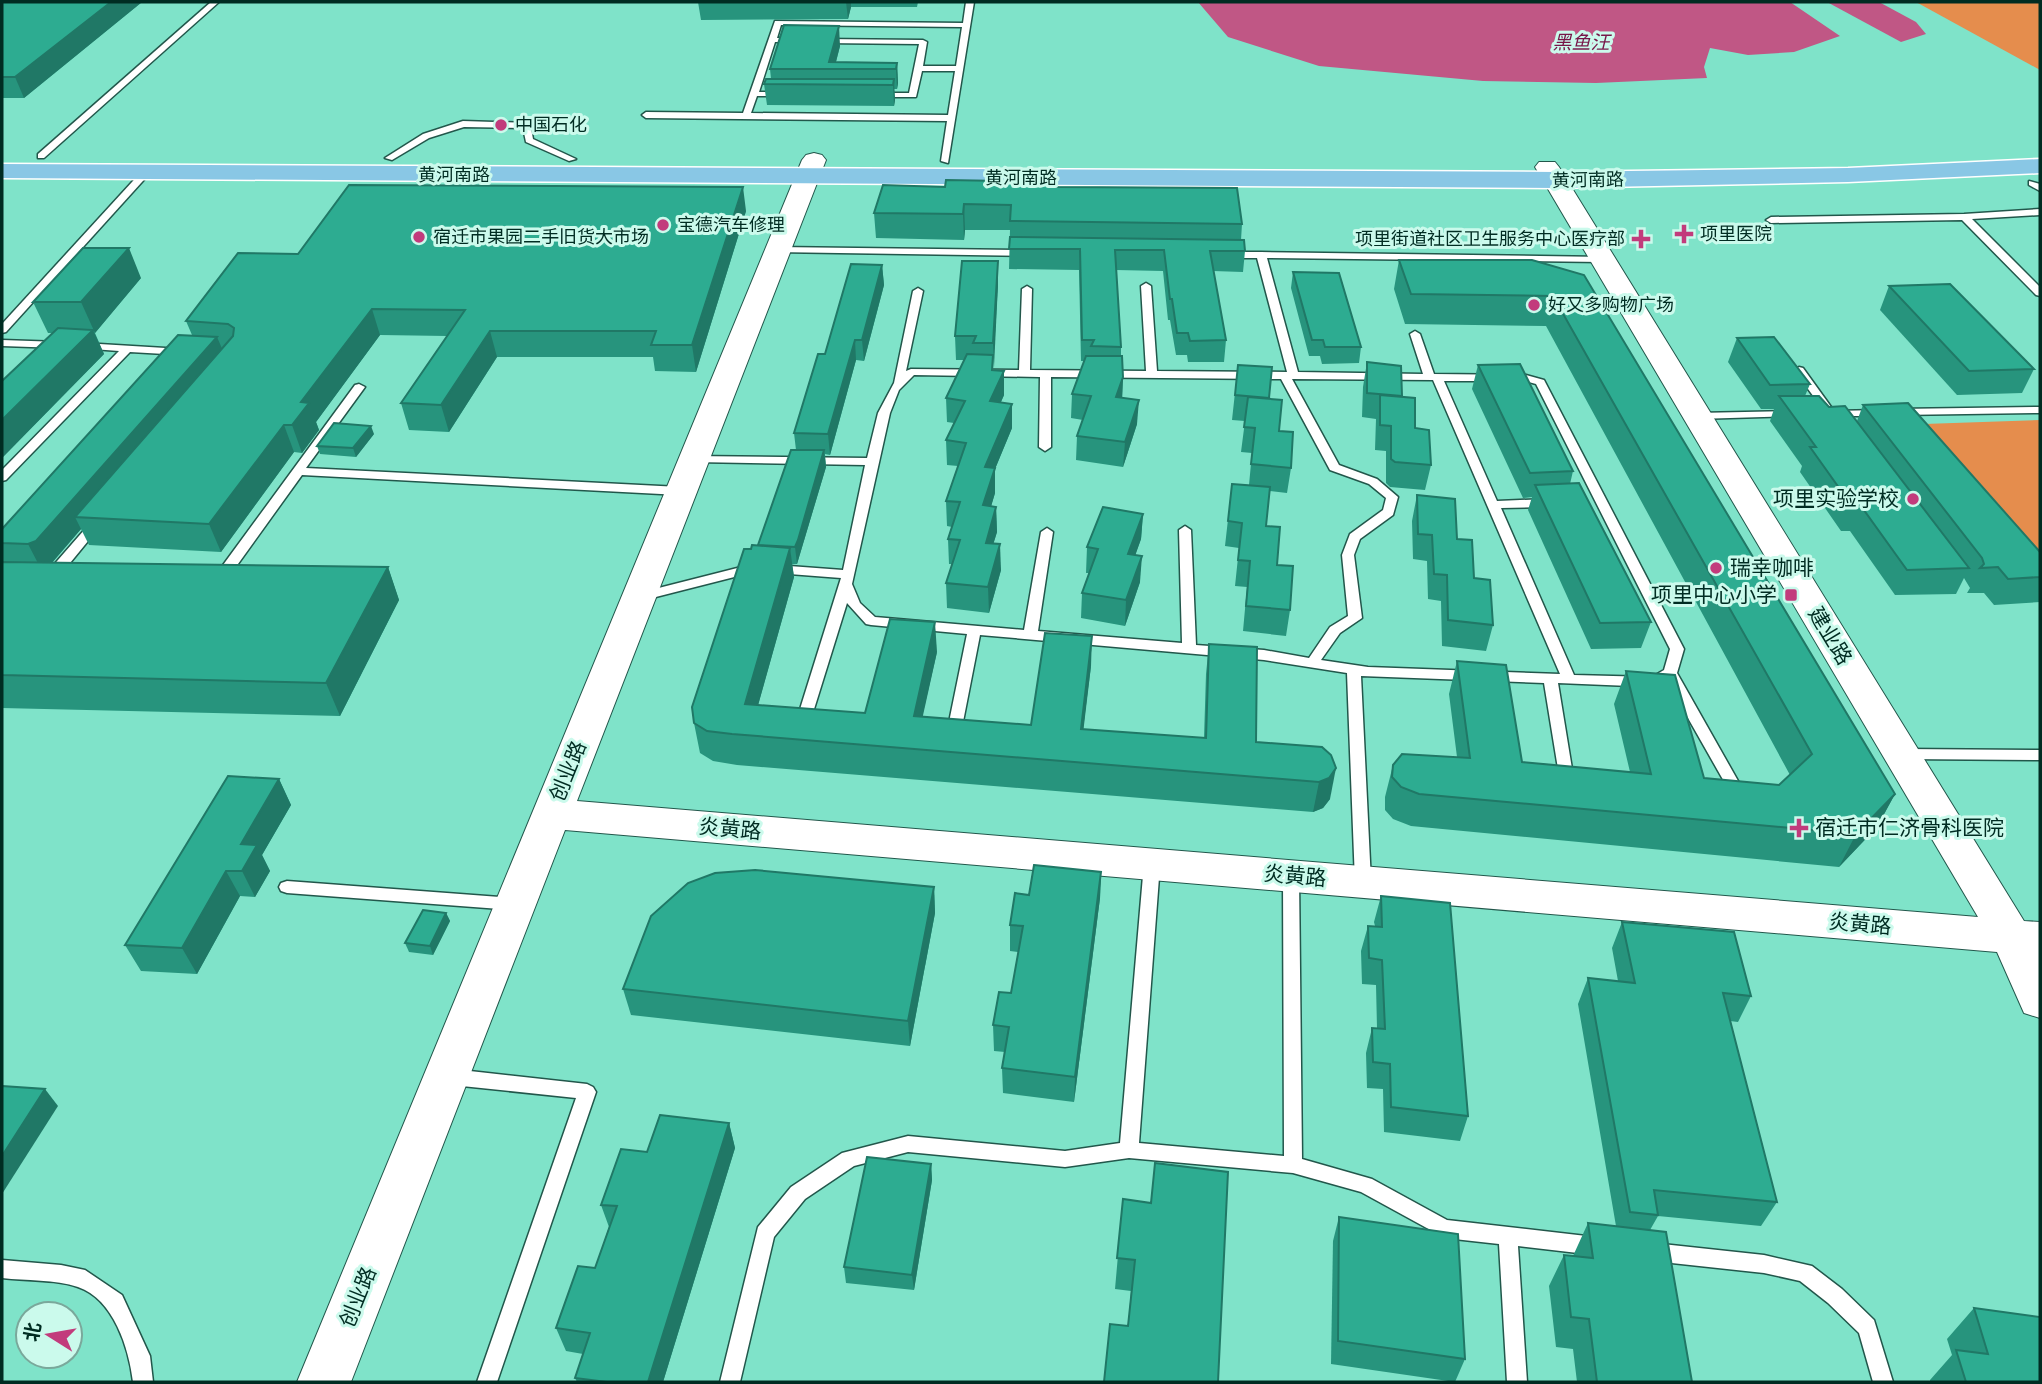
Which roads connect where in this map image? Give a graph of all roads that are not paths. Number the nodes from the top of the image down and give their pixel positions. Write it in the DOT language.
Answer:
graph roads {
  1 [pos="215,2"];
  2 [pos="970,2"];
  3 [pos="967,25"];
  4 [pos="772,40"];
  5 [pos="800,40"];
  6 [pos="813,40"];
  7 [pos="918,68"];
  8 [pos="960,69"];
  9 [pos="754,94"];
  10 [pos="793,94"];
  11 [pos="873,95"];
  12 [pos="646,115"];
  13 [pos="746,116"];
  14 [pos="952,118"];
  15 [pos="2040,155"];
  16 [pos="2,156"];
  17 [pos="41,156"];
  18 [pos="389,159"];
  19 [pos="572,159"];
  20 [pos="946,162"];
  21 [pos="811,169"];
  22 [pos="2,171"];
  23 [pos="146,172"];
  24 [pos="1551,174"];
  25 [pos="2038,179"];
  26 [pos="2040,212"];
  27 [pos="1964,217"];
  28 [pos="1771,220"];
  29 [pos="778,250"];
  30 [pos="1040,253"];
  31 [pos="1219,255"];
  32 [pos="1261,255"];
  33 [pos="1602,259"];
  34 [pos="1146,286"];
  35 [pos="1027,289"];
  36 [pos="918,291"];
  37 [pos="2040,293"];
  38 [pos="2,330"];
  39 [pos="1415,334"];
  40 [pos="2,343"];
  41 [pos="44,344"];
  42 [pos="127,349"];
  43 [pos="195,353"];
  44 [pos="27,360"];
  45 [pos="1795,365"];
  46 [pos="1024,373"];
  47 [pos="1046,373"];
  48 [pos="1152,374"];
  49 [pos="1288,375"];
  50 [pos="1433,377"];
  51 [pos="898,381"];
  52 [pos="359,387"];
  53 [pos="2040,410"];
  54 [pos="1820,414"];
  55 [pos="1698,416"];
  56 [pos="1839,425"];
  57 [pos="1045,447"];
  58 [pos="872,462"];
  59 [pos="298,471"];
  60 [pos="687,474"];
  61 [pos="2,477"];
  62 [pos="1560,502"];
  63 [pos="1493,505"];
  64 [pos="101,518"];
  65 [pos="1185,530"];
  66 [pos="1047,532"];
  67 [pos="29,576"];
  68 [pos="847,579"];
  69 [pos="209,593"];
  70 [pos="637,598"];
  71 [pos="974,632"];
  72 [pos="1030,636"];
  73 [pos="1189,649"];
  74 [pos="1312,663"];
  75 [pos="1354,669"];
  76 [pos="1670,673"];
  77 [pos="1550,678"];
  78 [pos="1569,679"];
  79 [pos="803,722"];
  80 [pos="954,732"];
  81 [pos="1902,754"];
  82 [pos="2040,755"];
  83 [pos="1567,781"];
  84 [pos="1739,796"];
  85 [pos="550,814"];
  86 [pos="1152,864"];
  87 [pos="1291,876"];
  88 [pos="1363,882"];
  89 [pos="288,887"];
  90 [pos="514,904"];
  91 [pos="2026,938"];
  92 [pos="2040,1000"];
  93 [pos="446,1077"];
  94 [pos="1129,1150"];
  95 [pos="1293,1165"];
  96 [pos="1508,1236"];
  97 [pos="2,1269"];
  98 [pos="143,1382"];
  99 [pos="324,1382"];
  100 [pos="487,1382"];
  101 [pos="730,1382"];
  102 [pos="1517,1382"];
  103 [pos="1883,1382"];
  1 -- 17 [label="lane"];
  2 -- 3 [label="lane"];
  3 -- 4 [label="lane"];
  3 -- 8 [label="lane"];
  4 -- 5 [label="lane"];
  4 -- 9 [label="lane"];
  6 -- 7 [label="lane"];
  7 -- 8 [label="lane"];
  7 -- 11 [label="lane"];
  8 -- 14 [label="lane"];
  9 -- 10 [label="lane"];
  9 -- 13 [label="lane"];
  12 -- 13 [label="lane"];
  13 -- 14 [label="lane"];
  14 -- 20 [label="lane"];
  15 -- 24 [label="main road, 黄河南路"];
  16 -- 17 [label="main road, 黄河南路"];
  17 -- 18 [label="main road, 黄河南路"];
  18 -- 19 [label="main road, 黄河南路"];
  18 -- 19 [label="lane"];
  19 -- 21 [label="main road, 黄河南路"];
  20 -- 21 [label="main road, 黄河南路"];
  20 -- 24 [label="main road, 黄河南路"];
  21 -- 23 [label="main road, 黄河南路"];
  21 -- 24 [label="main road, 黄河南路"];
  21 -- 29 [label="street, 创业路"];
  22 -- 23 [label="main road, 黄河南路"];
  23 -- 38 [label="lane"];
  24 -- 25 [label="main road, 黄河南路"];
  24 -- 33 [label="street, 建业路"];
  26 -- 27 [label="lane"];
  27 -- 28 [label="lane"];
  27 -- 37 [label="lane"];
  29 -- 30 [label="lane"];
  29 -- 60 [label="street, 创业路"];
  31 -- 32 [label="lane"];
  32 -- 33 [label="lane"];
  32 -- 49 [label="lane"];
  33 -- 55 [label="street, 建业路"];
  34 -- 48 [label="lane"];
  35 -- 46 [label="lane"];
  36 -- 51 [label="lane"];
  39 -- 50 [label="lane"];
  40 -- 41 [label="lane"];
  41 -- 42 [label="lane"];
  41 -- 44 [label="lane"];
  42 -- 43 [label="lane"];
  42 -- 61 [label="lane"];
  45 -- 54 [label="lane"];
  46 -- 47 [label="lane"];
  46 -- 51 [label="lane"];
  47 -- 48 [label="lane"];
  47 -- 57 [label="lane"];
  48 -- 49 [label="lane"];
  49 -- 50 [label="lane"];
  49 -- 74 [label="lane"];
  50 -- 63 [label="lane"];
  50 -- 76 [label="lane"];
  51 -- 58 [label="lane"];
  52 -- 59 [label="lane"];
  53 -- 54 [label="lane"];
  54 -- 55 [label="lane"];
  54 -- 56 [label="lane"];
  55 -- 81 [label="street, 建业路"];
  58 -- 60 [label="lane"];
  58 -- 68 [label="lane"];
  59 -- 60 [label="lane"];
  59 -- 69 [label="lane"];
  60 -- 70 [label="street, 创业路"];
  62 -- 63 [label="lane"];
  63 -- 78 [label="lane"];
  64 -- 67 [label="lane"];
  65 -- 73 [label="lane"];
  66 -- 72 [label="lane"];
  68 -- 70 [label="lane"];
  68 -- 71 [label="lane"];
  68 -- 79 [label="lane"];
  70 -- 85 [label="street, 创业路"];
  71 -- 72 [label="lane"];
  71 -- 80 [label="lane"];
  72 -- 73 [label="lane"];
  73 -- 74 [label="lane"];
  74 -- 75 [label="lane"];
  75 -- 77 [label="lane"];
  75 -- 88 [label="lane"];
  76 -- 78 [label="lane"];
  76 -- 84 [label="lane"];
  77 -- 78 [label="lane"];
  77 -- 83 [label="lane"];
  81 -- 82 [label="lane"];
  81 -- 91 [label="street, 建业路"];
  85 -- 86 [label="street, 炎黄路"];
  85 -- 90 [label="street, 创业路"];
  86 -- 87 [label="street, 炎黄路"];
  86 -- 94 [label="lane"];
  87 -- 88 [label="street, 炎黄路"];
  87 -- 95 [label="lane"];
  88 -- 91 [label="street, 炎黄路"];
  89 -- 90 [label="lane"];
  90 -- 93 [label="street, 创业路"];
  91 -- 92 [label="street, 建业路"];
  93 -- 99 [label="street, 创业路"];
  93 -- 100 [label="lane"];
  94 -- 95 [label="lane"];
  94 -- 101 [label="lane"];
  95 -- 96 [label="lane"];
  96 -- 102 [label="lane"];
  96 -- 103 [label="lane"];
  97 -- 98 [label="lane"];
}
